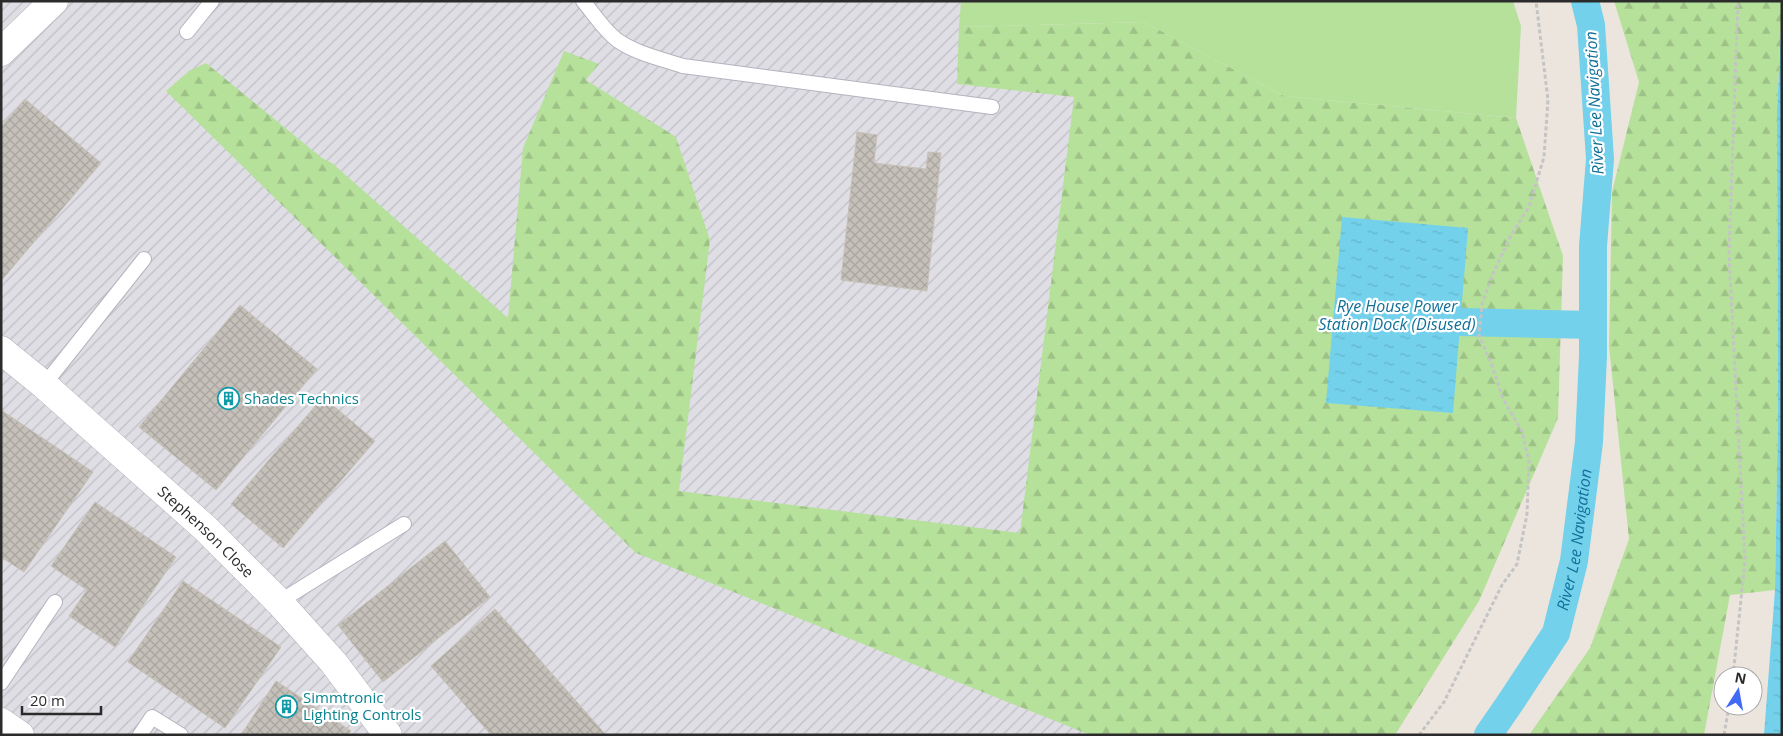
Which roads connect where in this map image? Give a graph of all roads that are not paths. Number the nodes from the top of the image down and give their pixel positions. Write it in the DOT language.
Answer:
graph roads {
  1 [pos="54,1"];
  2 [pos="212,1"];
  3 [pos="583,1"];
  4 [pos="186,32"];
  5 [pos="3,46"];
  6 [pos="992,107"];
  7 [pos="144,259"];
  8 [pos="1,350"];
  9 [pos="44,385"];
  10 [pos="404,524"];
  11 [pos="55,602"];
  12 [pos="279,602"];
  13 [pos="1,683"];
  14 [pos="1,722"];
  15 [pos="20,735"];
  16 [pos="140,735"];
  17 [pos="181,735"];
  18 [pos="388,735"];
  1 -- 5 [label="street"];
  2 -- 4 [label="lane"];
  3 -- 6 [label="lane"];
  7 -- 9 [label="lane"];
  8 -- 9 [label="street, Stephenson Close"];
  9 -- 12 [label="street, Stephenson Close"];
  10 -- 12 [label="lane"];
  11 -- 13 [label="lane"];
  12 -- 18 [label="street, Stephenson Close"];
  14 -- 15 [label="street"];
  16 -- 17 [label="lane"];
}
